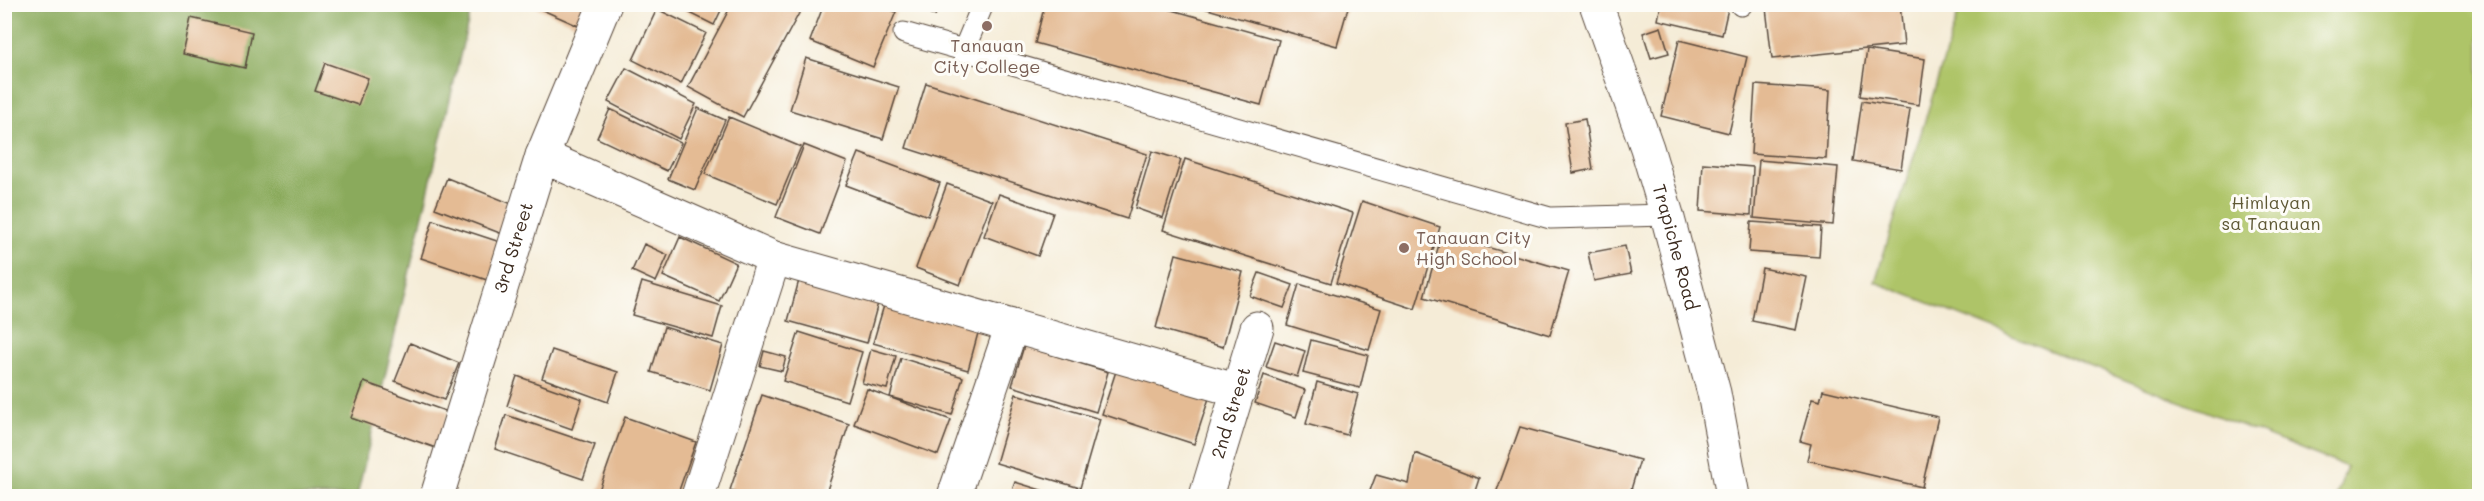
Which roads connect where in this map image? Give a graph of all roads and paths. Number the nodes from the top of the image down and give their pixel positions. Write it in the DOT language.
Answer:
graph roads {
  1 [pos="605,4"];
  2 [pos="983,4"];
  3 [pos="1596,4"];
  4 [pos="904,33"];
  5 [pos="963,52"];
  6 [pos="542,156"];
  7 [pos="1667,215"];
  8 [pos="774,258"];
  9 [pos="1012,326"];
  10 [pos="1257,328"];
  11 [pos="1239,391"];
  12 [pos="437,496"];
  13 [pos="698,496"];
  14 [pos="954,496"];
  15 [pos="1206,496"];
  16 [pos="1733,496"];
  1 -- 6 [label="street, 3rd Street"];
  2 -- 5 [label="lane"];
  3 -- 7 [label="street, Trapiche Road"];
  4 -- 5 [label="lane"];
  5 -- 7 [label="lane"];
  6 -- 8 [label="street"];
  6 -- 12 [label="street, 3rd Street"];
  7 -- 16 [label="street, Trapiche Road"];
  8 -- 9 [label="street"];
  8 -- 13 [label="street"];
  9 -- 11 [label="street"];
  9 -- 14 [label="street"];
  10 -- 11 [label="street, 2nd Street"];
  11 -- 15 [label="street, 2nd Street"];
}
